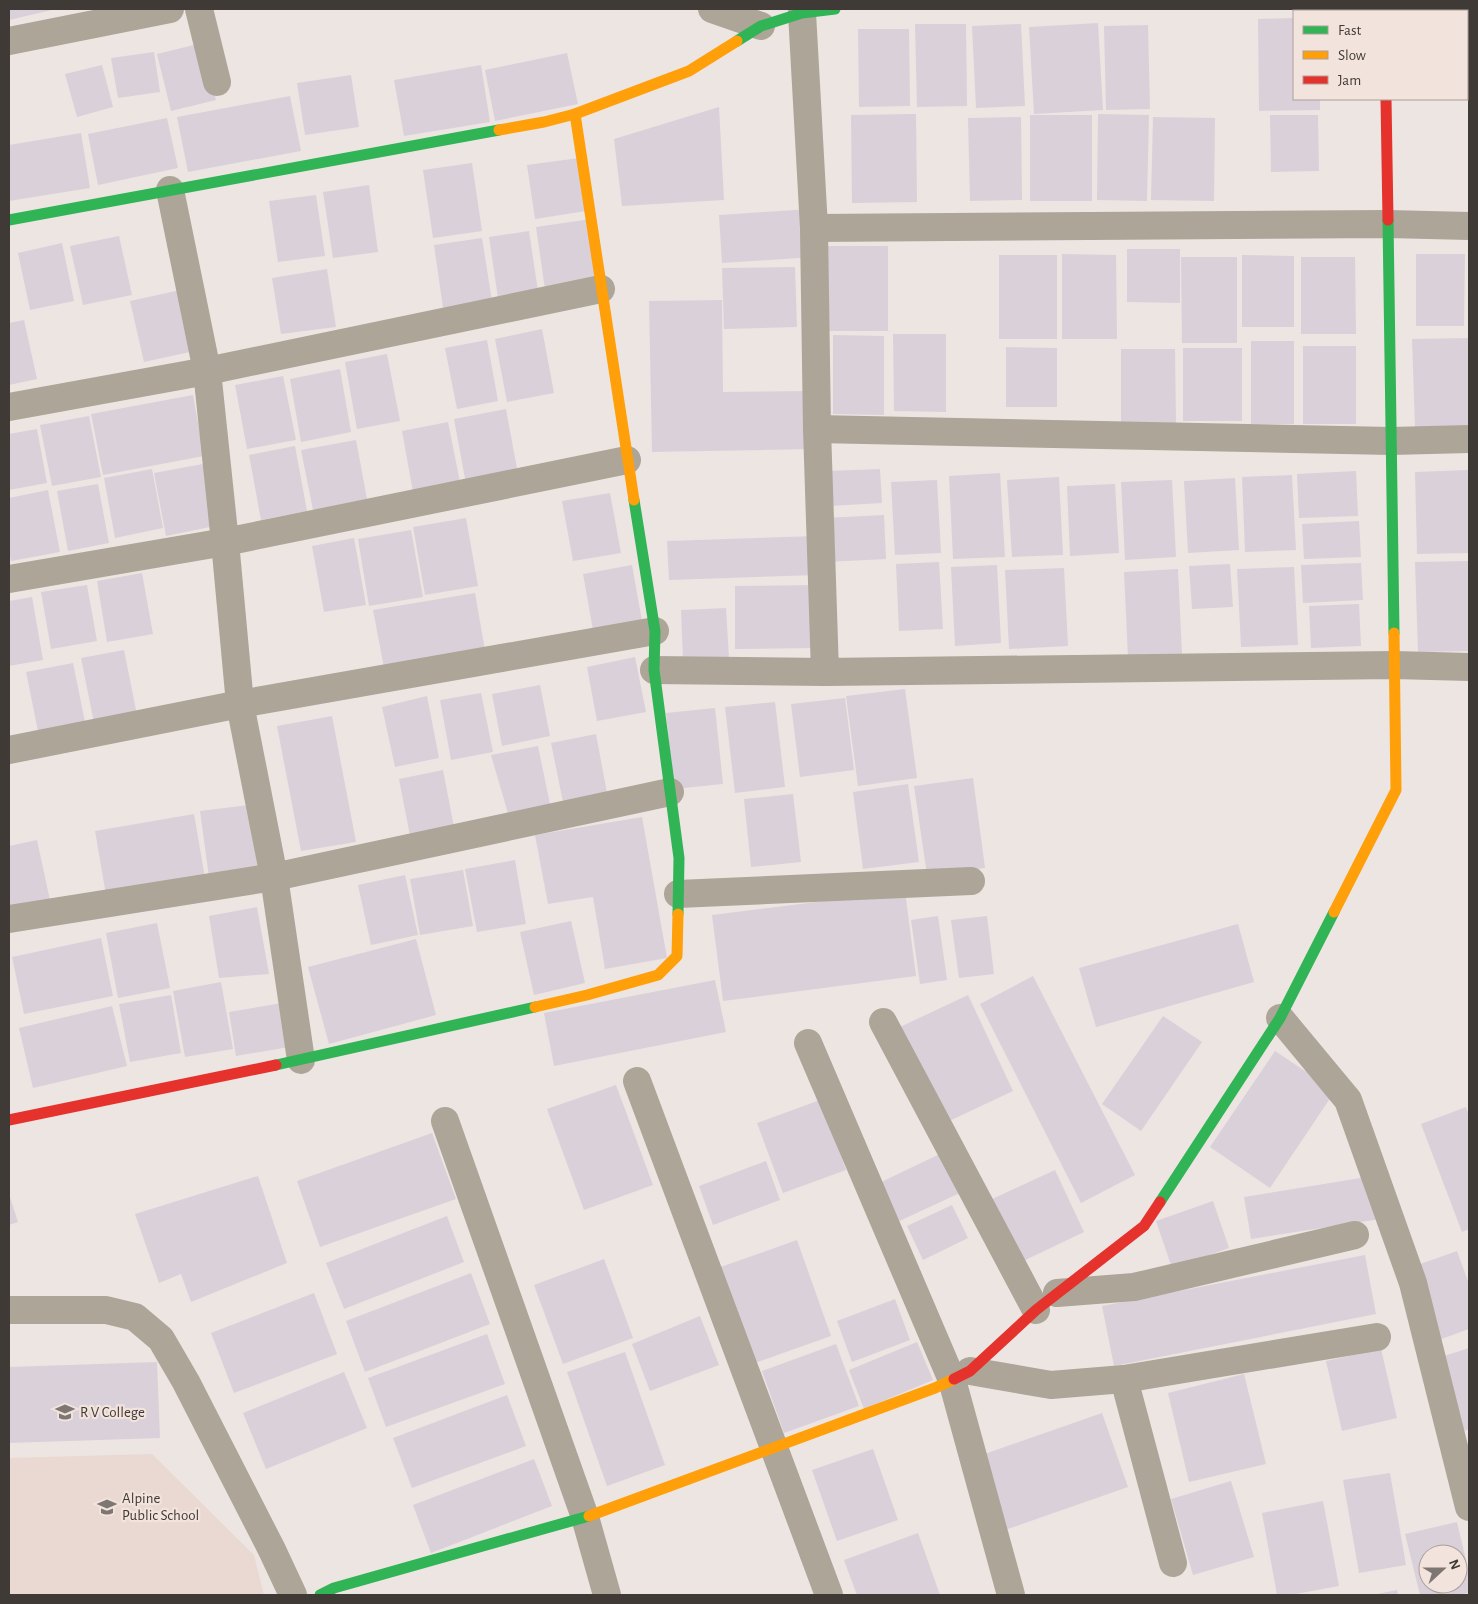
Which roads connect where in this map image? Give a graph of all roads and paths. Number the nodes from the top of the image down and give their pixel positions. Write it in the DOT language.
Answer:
graph roads {
  1 [pos="170,9"];
  2 [pos="199,9"];
  3 [pos="712,9"];
  4 [pos="835,9"];
  5 [pos="802,14"];
  6 [pos="761,26"];
  7 [pos="9,41"];
  8 [pos="217,82"];
  9 [pos="1386,100"];
  10 [pos="575,114"];
  11 [pos="170,190"];
  12 [pos="9,220"];
  13 [pos="1388,224"];
  14 [pos="1469,226"];
  15 [pos="814,228"];
  16 [pos="601,289"];
  17 [pos="207,371"];
  18 [pos="9,407"];
  19 [pos="817,429"];
  20 [pos="1469,439"];
  21 [pos="1391,440"];
  22 [pos="627,460"];
  23 [pos="225,542"];
  24 [pos="9,579"];
  25 [pos="655,631"];
  26 [pos="1394,665"];
  27 [pos="1469,667"];
  28 [pos="654,670"];
  29 [pos="825,672"];
  30 [pos="240,704"];
  31 [pos="9,750"];
  32 [pos="670,792"];
  33 [pos="274,877"];
  34 [pos="971,881"];
  35 [pos="678,894"];
  36 [pos="9,919"];
  37 [pos="1280,1018"];
  38 [pos="883,1022"];
  39 [pos="808,1042"];
  40 [pos="301,1060"];
  41 [pos="637,1081"];
  42 [pos="9,1120"];
  43 [pos="445,1121"];
  44 [pos="1354,1235"];
  45 [pos="1057,1293"];
  46 [pos="9,1310"];
  47 [pos="1036,1310"];
  48 [pos="1378,1337"];
  49 [pos="961,1375"];
  50 [pos="1124,1379"];
  51 [pos="773,1447"];
  52 [pos="1469,1508"];
  53 [pos="584,1517"];
  54 [pos="1173,1563"];
  55 [pos="293,1595"];
  56 [pos="320,1595"];
  57 [pos="607,1595"];
  58 [pos="829,1595"];
  59 [pos="1011,1595"];
  1 -- 7 [label="street"];
  2 -- 8 [label="street"];
  3 -- 6 [label="street"];
  4 -- 5 [label="street"];
  5 -- 6 [label="street"];
  5 -- 15 [label="street"];
  6 -- 10 [label="street"];
  9 -- 13 [label="street"];
  10 -- 11 [label="street"];
  10 -- 16 [label="street"];
  11 -- 12 [label="street"];
  11 -- 17 [label="street"];
  13 -- 14 [label="street"];
  13 -- 15 [label="street"];
  13 -- 21 [label="street"];
  15 -- 19 [label="street"];
  16 -- 17 [label="street"];
  16 -- 22 [label="street"];
  17 -- 18 [label="street"];
  17 -- 23 [label="street"];
  19 -- 21 [label="street"];
  19 -- 29 [label="street"];
  20 -- 21 [label="street"];
  21 -- 26 [label="street"];
  22 -- 23 [label="street"];
  22 -- 25 [label="street"];
  23 -- 24 [label="street"];
  23 -- 30 [label="street"];
  25 -- 28 [label="street"];
  25 -- 30 [label="street"];
  26 -- 27 [label="street"];
  26 -- 29 [label="street"];
  26 -- 37 [label="street"];
  28 -- 29 [label="street"];
  28 -- 32 [label="street"];
  30 -- 31 [label="street"];
  30 -- 33 [label="street"];
  32 -- 33 [label="street"];
  32 -- 35 [label="street"];
  33 -- 36 [label="street"];
  33 -- 40 [label="street"];
  34 -- 35 [label="street"];
  35 -- 40 [label="street"];
  37 -- 45 [label="street"];
  37 -- 52 [label="street"];
  38 -- 47 [label="street"];
  39 -- 49 [label="street"];
  40 -- 42 [label="street"];
  41 -- 51 [label="street"];
  43 -- 53 [label="street"];
  44 -- 45 [label="street"];
  45 -- 47 [label="street"];
  46 -- 55 [label="street"];
  47 -- 49 [label="street"];
  48 -- 50 [label="street"];
  49 -- 50 [label="street"];
  49 -- 51 [label="street"];
  49 -- 59 [label="street"];
  50 -- 54 [label="street"];
  51 -- 53 [label="street"];
  51 -- 58 [label="street"];
  53 -- 56 [label="street"];
  53 -- 57 [label="street"];
}
